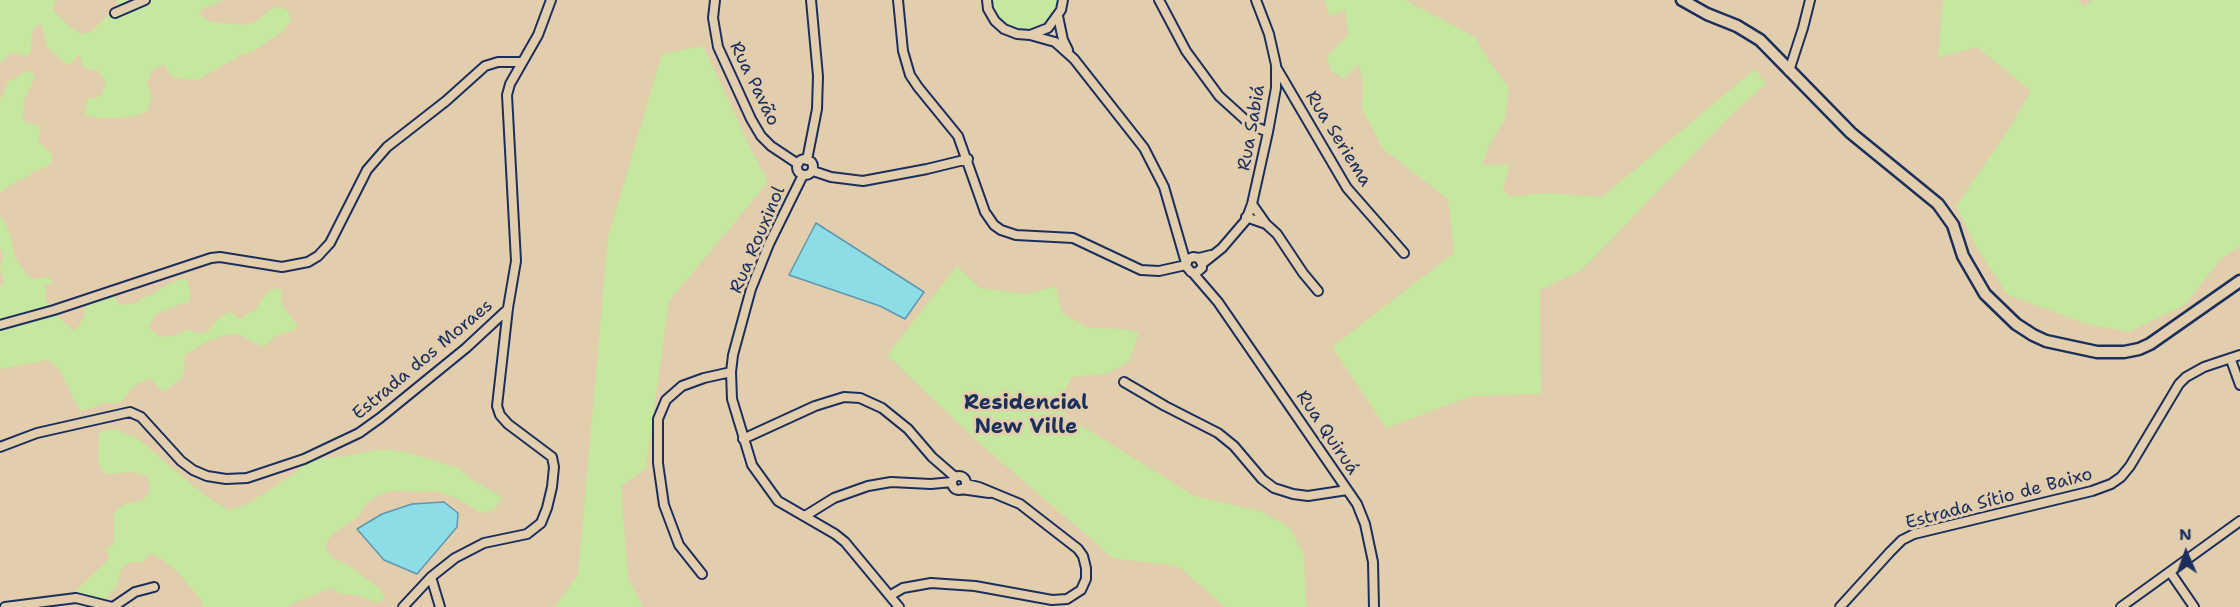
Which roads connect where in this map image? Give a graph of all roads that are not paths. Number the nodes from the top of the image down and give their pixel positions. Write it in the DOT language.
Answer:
graph roads {
  1 [pos="145,0"];
  2 [pos="551,0"];
  3 [pos="715,0"];
  4 [pos="811,0"];
  5 [pos="898,0"];
  6 [pos="987,0"];
  7 [pos="1063,0"];
  8 [pos="1159,0"];
  9 [pos="1256,0"];
  10 [pos="1682,0"];
  11 [pos="1810,0"];
  12 [pos="115,13"];
  13 [pos="1058,16"];
  14 [pos="1030,35"];
  15 [pos="1074,59"];
  16 [pos="522,62"];
  17 [pos="1276,65"];
  18 [pos="1789,71"];
  19 [pos="1269,132"];
  20 [pos="807,159"];
  21 [pos="968,159"];
  22 [pos="798,164"];
  23 [pos="813,171"];
  24 [pos="802,175"];
  25 [pos="1252,204"];
  26 [pos="1246,217"];
  27 [pos="1266,224"];
  28 [pos="1180,243"];
  29 [pos="1404,253"];
  30 [pos="1199,262"];
  31 [pos="1188,268"];
  32 [pos="2240,281"];
  33 [pos="1318,291"];
  34 [pos="1211,293"];
  35 [pos="508,309"];
  36 [pos="0,325"];
  37 [pos="2240,355"];
  38 [pos="2231,360"];
  39 [pos="731,372"];
  40 [pos="1124,382"];
  41 [pos="2240,385"];
  42 [pos="743,439"];
  43 [pos="0,447"];
  44 [pos="958,484"];
  45 [pos="1347,489"];
  46 [pos="821,506"];
  47 [pos="806,516"];
  48 [pos="2240,521"];
  49 [pos="820,525"];
  50 [pos="2170,572"];
  51 [pos="702,574"];
  52 [pos="431,577"];
  53 [pos="154,588"];
  54 [pos="891,595"];
  55 [pos="5,607"];
  56 [pos="113,607"];
  57 [pos="403,607"];
  58 [pos="440,607"];
  59 [pos="899,607"];
  60 [pos="1374,607"];
  61 [pos="1840,607"];
  62 [pos="2121,607"];
  63 [pos="2194,607"];
  1 -- 12 [label="street"];
  2 -- 16 [label="street"];
  3 -- 22 [label="street, Rua Pavão"];
  4 -- 20 [label="street"];
  5 -- 21 [label="street, Rua Sabiá"];
  6 -- 14 [label="street"];
  7 -- 13 [label="street"];
  8 -- 19 [label="street"];
  9 -- 17 [label="street, Rua Sabiá"];
  10 -- 18 [label="main road"];
  11 -- 18 [label="street"];
  13 -- 14 [label="street"];
  13 -- 15 [label="street"];
  14 -- 15 [label="street"];
  15 -- 28 [label="street, Rua Quiruá"];
  16 -- 35 [label="street"];
  16 -- 36 [label="street"];
  17 -- 19 [label="street, Rua Sabiá"];
  17 -- 29 [label="street, Rua Seriema"];
  18 -- 32 [label="main road"];
  19 -- 25 [label="street, Rua Sabiá"];
  20 -- 22 [label="street"];
  20 -- 23 [label="street"];
  21 -- 23 [label="street"];
  21 -- 31 [label="street, Rua Sabiá"];
  22 -- 24 [label="street"];
  23 -- 24 [label="street"];
  24 -- 39 [label="street, Rua Rouxinol"];
  25 -- 26 [label="street, Rua Sabiá"];
  25 -- 27 [label="street"];
  26 -- 27 [label="street"];
  26 -- 30 [label="street, Rua Sabiá"];
  27 -- 33 [label="street"];
  28 -- 30 [label="street, Rua Quiruá"];
  28 -- 31 [label="street, Rua Quiruá"];
  30 -- 31 [label="street"];
  30 -- 31 [label="street, Rua Sabiá"];
  30 -- 34 [label="street, Rua Quiruá"];
  31 -- 34 [label="street, Rua Quiruá"];
  34 -- 45 [label="street, Rua Quiruá"];
  35 -- 43 [label="street, Estrada dos Moraes"];
  35 -- 52 [label="street"];
  37 -- 38 [label="street, Estrada Sítio de Baixo"];
  38 -- 41 [label="street"];
  38 -- 61 [label="street, Estrada Sítio de Baixo"];
  39 -- 42 [label="street, Rua Rouxinol"];
  39 -- 51 [label="street"];
  40 -- 45 [label="street"];
  42 -- 44 [label="street"];
  42 -- 47 [label="street, Rua Rouxinol"];
  44 -- 46 [label="street"];
  44 -- 54 [label="street"];
  45 -- 60 [label="street, Rua Quiruá"];
  46 -- 47 [label="street"];
  46 -- 49 [label="street"];
  47 -- 49 [label="street, Rua Rouxinol"];
  48 -- 50 [label="street"];
  49 -- 54 [label="street, Rua Rouxinol"];
  50 -- 62 [label="street"];
  50 -- 63 [label="street"];
  52 -- 57 [label="street"];
  52 -- 58 [label="street"];
  53 -- 56 [label="street"];
  54 -- 59 [label="street, Rua Rouxinol"];
  55 -- 56 [label="street"];
}
